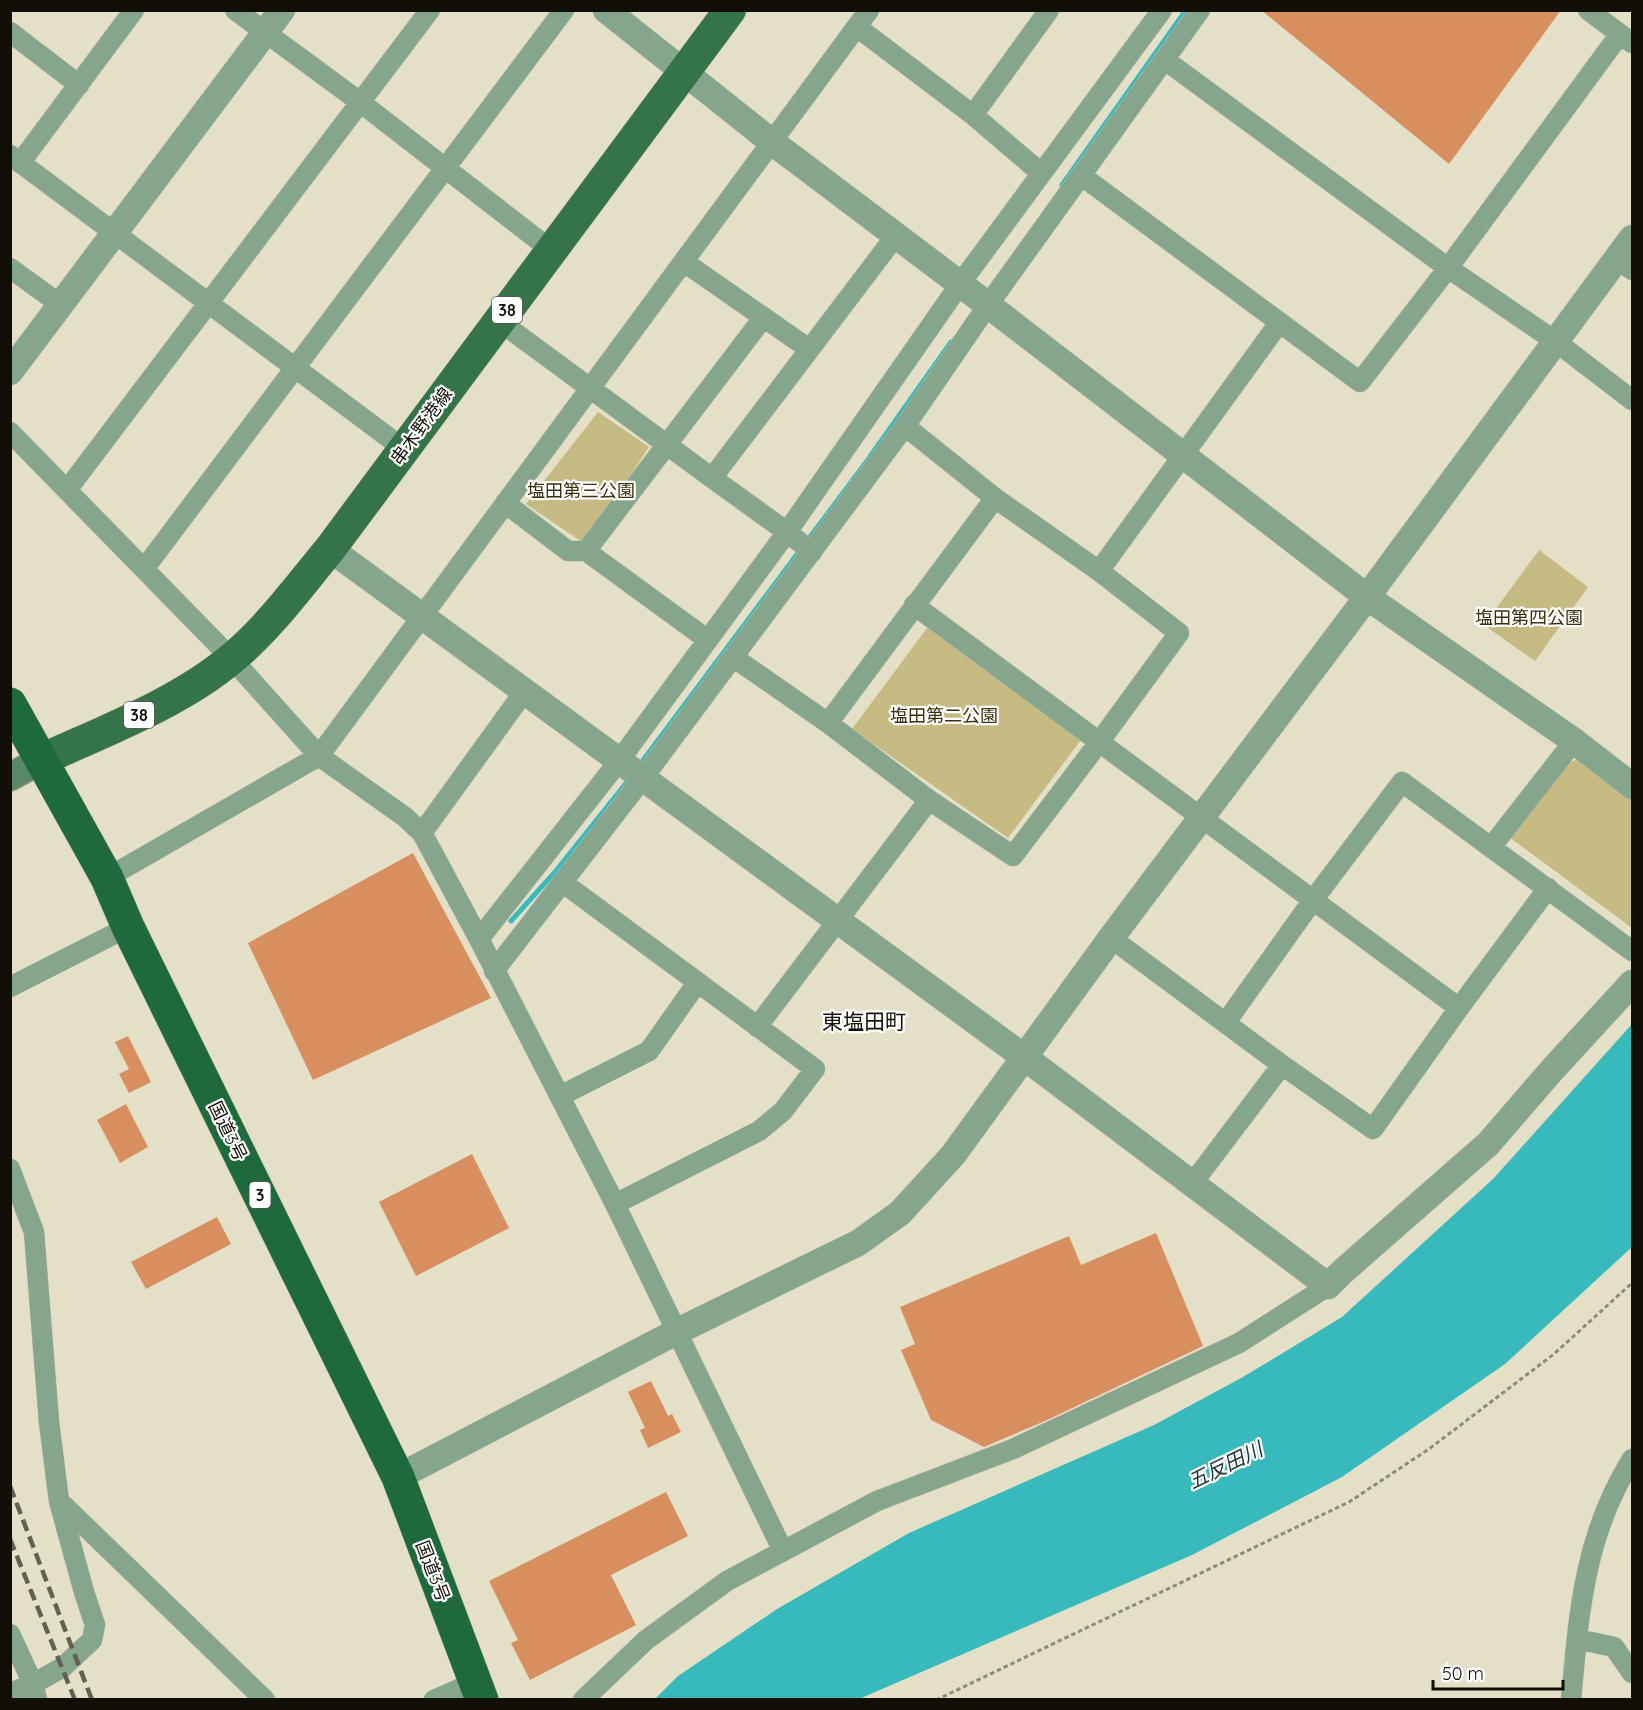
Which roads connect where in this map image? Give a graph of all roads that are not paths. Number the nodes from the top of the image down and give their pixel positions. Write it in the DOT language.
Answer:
graph roads {
  1 [pos="134,10"];
  2 [pos="235,10"];
  3 [pos="282,10"];
  4 [pos="430,10"];
  5 [pos="564,10"];
  6 [pos="606,10"];
  7 [pos="730,10"];
  8 [pos="869,10"];
  9 [pos="1049,10"];
  10 [pos="1162,10"];
  11 [pos="1200,10"];
  12 [pos="1588,10"];
  13 [pos="857,27"];
  14 [pos="10,32"];
  15 [pos="266,33"];
  16 [pos="1626,39"];
  17 [pos="1165,60"];
  18 [pos="685,72"];
  19 [pos="79,85"];
  20 [pos="360,102"];
  21 [pos="973,115"];
  22 [pos="772,142"];
  23 [pos="15,159"];
  24 [pos="446,168"];
  25 [pos="1041,173"];
  26 [pos="1082,176"];
  27 [pos="115,233"];
  28 [pos="897,234"];
  29 [pos="1632,238"];
  30 [pos="551,250"];
  31 [pos="684,262"];
  32 [pos="1625,264"];
  33 [pos="10,268"];
  34 [pos="1448,268"];
  35 [pos="960,284"];
  36 [pos="208,302"];
  37 [pos="61,304"];
  38 [pos="988,304"];
  39 [pos="764,318"];
  40 [pos="499,321"];
  41 [pos="1279,323"];
  42 [pos="1555,341"];
  43 [pos="809,349"];
  44 [pos="295,368"];
  45 [pos="10,372"];
  46 [pos="590,388"];
  47 [pos="1632,400"];
  48 [pos="905,426"];
  49 [pos="10,432"];
  50 [pos="667,445"];
  51 [pos="404,449"];
  52 [pos="1182,456"];
  53 [pos="711,478"];
  54 [pos="67,490"];
  55 [pos="994,498"];
  56 [pos="506,503"];
  57 [pos="787,532"];
  58 [pos="330,549"];
  59 [pos="586,551"];
  60 [pos="812,552"];
  61 [pos="144,569"];
  62 [pos="1099,571"];
  63 [pos="1367,597"];
  64 [pos="914,605"];
  65 [pos="422,617"];
  66 [pos="708,640"];
  67 [pos="733,657"];
  68 [pos="232,659"];
  69 [pos="524,692"];
  70 [pos="10,704"];
  71 [pos="828,723"];
  72 [pos="1100,741"];
  73 [pos="1574,741"];
  74 [pos="319,756"];
  75 [pos="41,760"];
  76 [pos="619,761"];
  77 [pos="10,777"];
  78 [pos="643,778"];
  79 [pos="1632,786"];
  80 [pos="929,800"];
  81 [pos="1201,816"];
  82 [pos="422,833"];
  83 [pos="1492,846"];
  84 [pos="106,878"];
  85 [pos="562,882"];
  86 [pos="1548,888"];
  87 [pos="1313,900"];
  88 [pos="837,920"];
  89 [pos="128,927"];
  90 [pos="1111,938"];
  91 [pos="479,939"];
  92 [pos="1632,951"];
  93 [pos="494,971"];
  94 [pos="697,983"];
  95 [pos="1632,983"];
  96 [pos="10,987"];
  97 [pos="1459,1008"];
  98 [pos="1226,1022"];
  99 [pos="757,1026"];
  100 [pos="1024,1057"];
  101 [pos="1282,1065"];
  102 [pos="560,1096"];
  103 [pos="10,1169"];
  104 [pos="1192,1184"];
  105 [pos="615,1204"];
  106 [pos="1328,1286"];
  107 [pos="676,1332"];
  108 [pos="1632,1459"];
  109 [pos="398,1477"];
  110 [pos="59,1501"];
  111 [pos="783,1551"];
  112 [pos="10,1634"];
  113 [pos="1577,1639"];
  114 [pos="1632,1673"];
  115 [pos="478,1691"];
  116 [pos="35,1692"];
  117 [pos="10,1693"];
  118 [pos="262,1698"];
  119 [pos="434,1700"];
  120 [pos="583,1700"];
  121 [pos="1571,1700"];
  1 -- 19 [label="street"];
  2 -- 15 [label="street"];
  3 -- 15 [label="street"];
  4 -- 20 [label="street"];
  5 -- 24 [label="street"];
  6 -- 18 [label="street"];
  7 -- 18 [label="main road, 串木野港線 / 38"];
  8 -- 13 [label="street"];
  9 -- 21 [label="street"];
  10 -- 25 [label="street"];
  11 -- 17 [label="street"];
  12 -- 16 [label="street"];
  13 -- 21 [label="street"];
  13 -- 22 [label="street"];
  14 -- 19 [label="street"];
  15 -- 20 [label="street"];
  15 -- 27 [label="street"];
  16 -- 34 [label="street"];
  17 -- 26 [label="street"];
  17 -- 34 [label="street"];
  18 -- 22 [label="street"];
  18 -- 30 [label="main road, 串木野港線 / 38"];
  19 -- 23 [label="street"];
  20 -- 24 [label="street"];
  20 -- 36 [label="street"];
  21 -- 25 [label="street"];
  22 -- 28 [label="street"];
  22 -- 31 [label="street"];
  23 -- 27 [label="street"];
  24 -- 30 [label="street"];
  24 -- 44 [label="street"];
  25 -- 35 [label="street"];
  26 -- 38 [label="street"];
  26 -- 41 [label="street"];
  27 -- 36 [label="street"];
  27 -- 37 [label="street"];
  28 -- 35 [label="street"];
  28 -- 43 [label="street"];
  29 -- 32 [label="street"];
  30 -- 40 [label="main road, 串木野港線 / 38"];
  31 -- 39 [label="street"];
  31 -- 46 [label="street"];
  32 -- 42 [label="street"];
  33 -- 37 [label="street"];
  34 -- 41 [label="street"];
  34 -- 42 [label="street"];
  35 -- 38 [label="street"];
  35 -- 57 [label="street"];
  36 -- 44 [label="street"];
  36 -- 54 [label="street"];
  37 -- 45 [label="street"];
  38 -- 48 [label="street"];
  38 -- 52 [label="street"];
  39 -- 43 [label="street"];
  39 -- 50 [label="street"];
  40 -- 46 [label="street"];
  40 -- 51 [label="main road, 串木野港線 / 38"];
  41 -- 52 [label="street"];
  42 -- 47 [label="street"];
  42 -- 63 [label="street"];
  43 -- 53 [label="street"];
  44 -- 51 [label="street"];
  44 -- 61 [label="street"];
  46 -- 50 [label="street"];
  46 -- 56 [label="street"];
  48 -- 55 [label="street"];
  48 -- 60 [label="street"];
  49 -- 54 [label="street"];
  50 -- 53 [label="street"];
  50 -- 59 [label="street"];
  51 -- 58 [label="main road, 串木野港線 / 38"];
  52 -- 62 [label="street"];
  52 -- 63 [label="street"];
  53 -- 57 [label="street"];
  54 -- 61 [label="street"];
  55 -- 62 [label="street"];
  55 -- 64 [label="street"];
  56 -- 59 [label="street"];
  56 -- 65 [label="street"];
  57 -- 60 [label="street"];
  57 -- 66 [label="street"];
  58 -- 65 [label="street"];
  58 -- 68 [label="main road, 串木野港線 / 38"];
  59 -- 66 [label="street"];
  60 -- 67 [label="street"];
  61 -- 68 [label="street"];
  62 -- 72 [label="street"];
  63 -- 73 [label="street"];
  63 -- 81 [label="street"];
  64 -- 71 [label="street"];
  64 -- 72 [label="street"];
  65 -- 69 [label="street"];
  65 -- 74 [label="street"];
  66 -- 76 [label="street"];
  67 -- 71 [label="street"];
  67 -- 78 [label="street"];
  68 -- 74 [label="street"];
  68 -- 75 [label="main road, 串木野港線 / 38"];
  69 -- 76 [label="street"];
  69 -- 82 [label="street"];
  70 -- 75 [label="highway, 国道3号 / 3"];
  71 -- 80 [label="street"];
  72 -- 80 [label="street"];
  72 -- 81 [label="street"];
  73 -- 79 [label="street"];
  73 -- 83 [label="street"];
  74 -- 82 [label="street"];
  74 -- 84 [label="street"];
  75 -- 77 [label="main road"];
  75 -- 84 [label="highway, 国道3号 / 3"];
  76 -- 78 [label="street"];
  76 -- 91 [label="street"];
  78 -- 85 [label="street"];
  78 -- 88 [label="street"];
  80 -- 88 [label="street"];
  81 -- 87 [label="street"];
  81 -- 90 [label="street"];
  82 -- 91 [label="street"];
  83 -- 86 [label="street"];
  83 -- 87 [label="street"];
  84 -- 89 [label="highway, 国道3号 / 3"];
  85 -- 93 [label="street"];
  85 -- 94 [label="street"];
  86 -- 92 [label="street"];
  86 -- 97 [label="street"];
  87 -- 97 [label="street"];
  87 -- 98 [label="street"];
  88 -- 99 [label="street"];
  88 -- 100 [label="street"];
  89 -- 96 [label="street"];
  89 -- 109 [label="highway, 国道3号 / 3"];
  90 -- 98 [label="street"];
  90 -- 100 [label="street"];
  91 -- 93 [label="street"];
  93 -- 102 [label="street"];
  94 -- 99 [label="street"];
  94 -- 102 [label="street"];
  95 -- 106 [label="street"];
  97 -- 101 [label="street"];
  98 -- 101 [label="street"];
  99 -- 105 [label="street"];
  100 -- 104 [label="street"];
  100 -- 107 [label="street"];
  101 -- 104 [label="street"];
  102 -- 105 [label="street"];
  103 -- 110 [label="street"];
  104 -- 106 [label="street"];
  105 -- 107 [label="street"];
  106 -- 111 [label="street"];
  107 -- 109 [label="street"];
  107 -- 111 [label="street"];
  108 -- 113 [label="street"];
  109 -- 115 [label="highway, 国道3号 / 3"];
  110 -- 116 [label="street"];
  110 -- 118 [label="street"];
  111 -- 120 [label="street"];
  112 -- 116 [label="street"];
  113 -- 114 [label="street"];
  113 -- 121 [label="street"];
  115 -- 119 [label="street"];
  116 -- 117 [label="street"];
}
